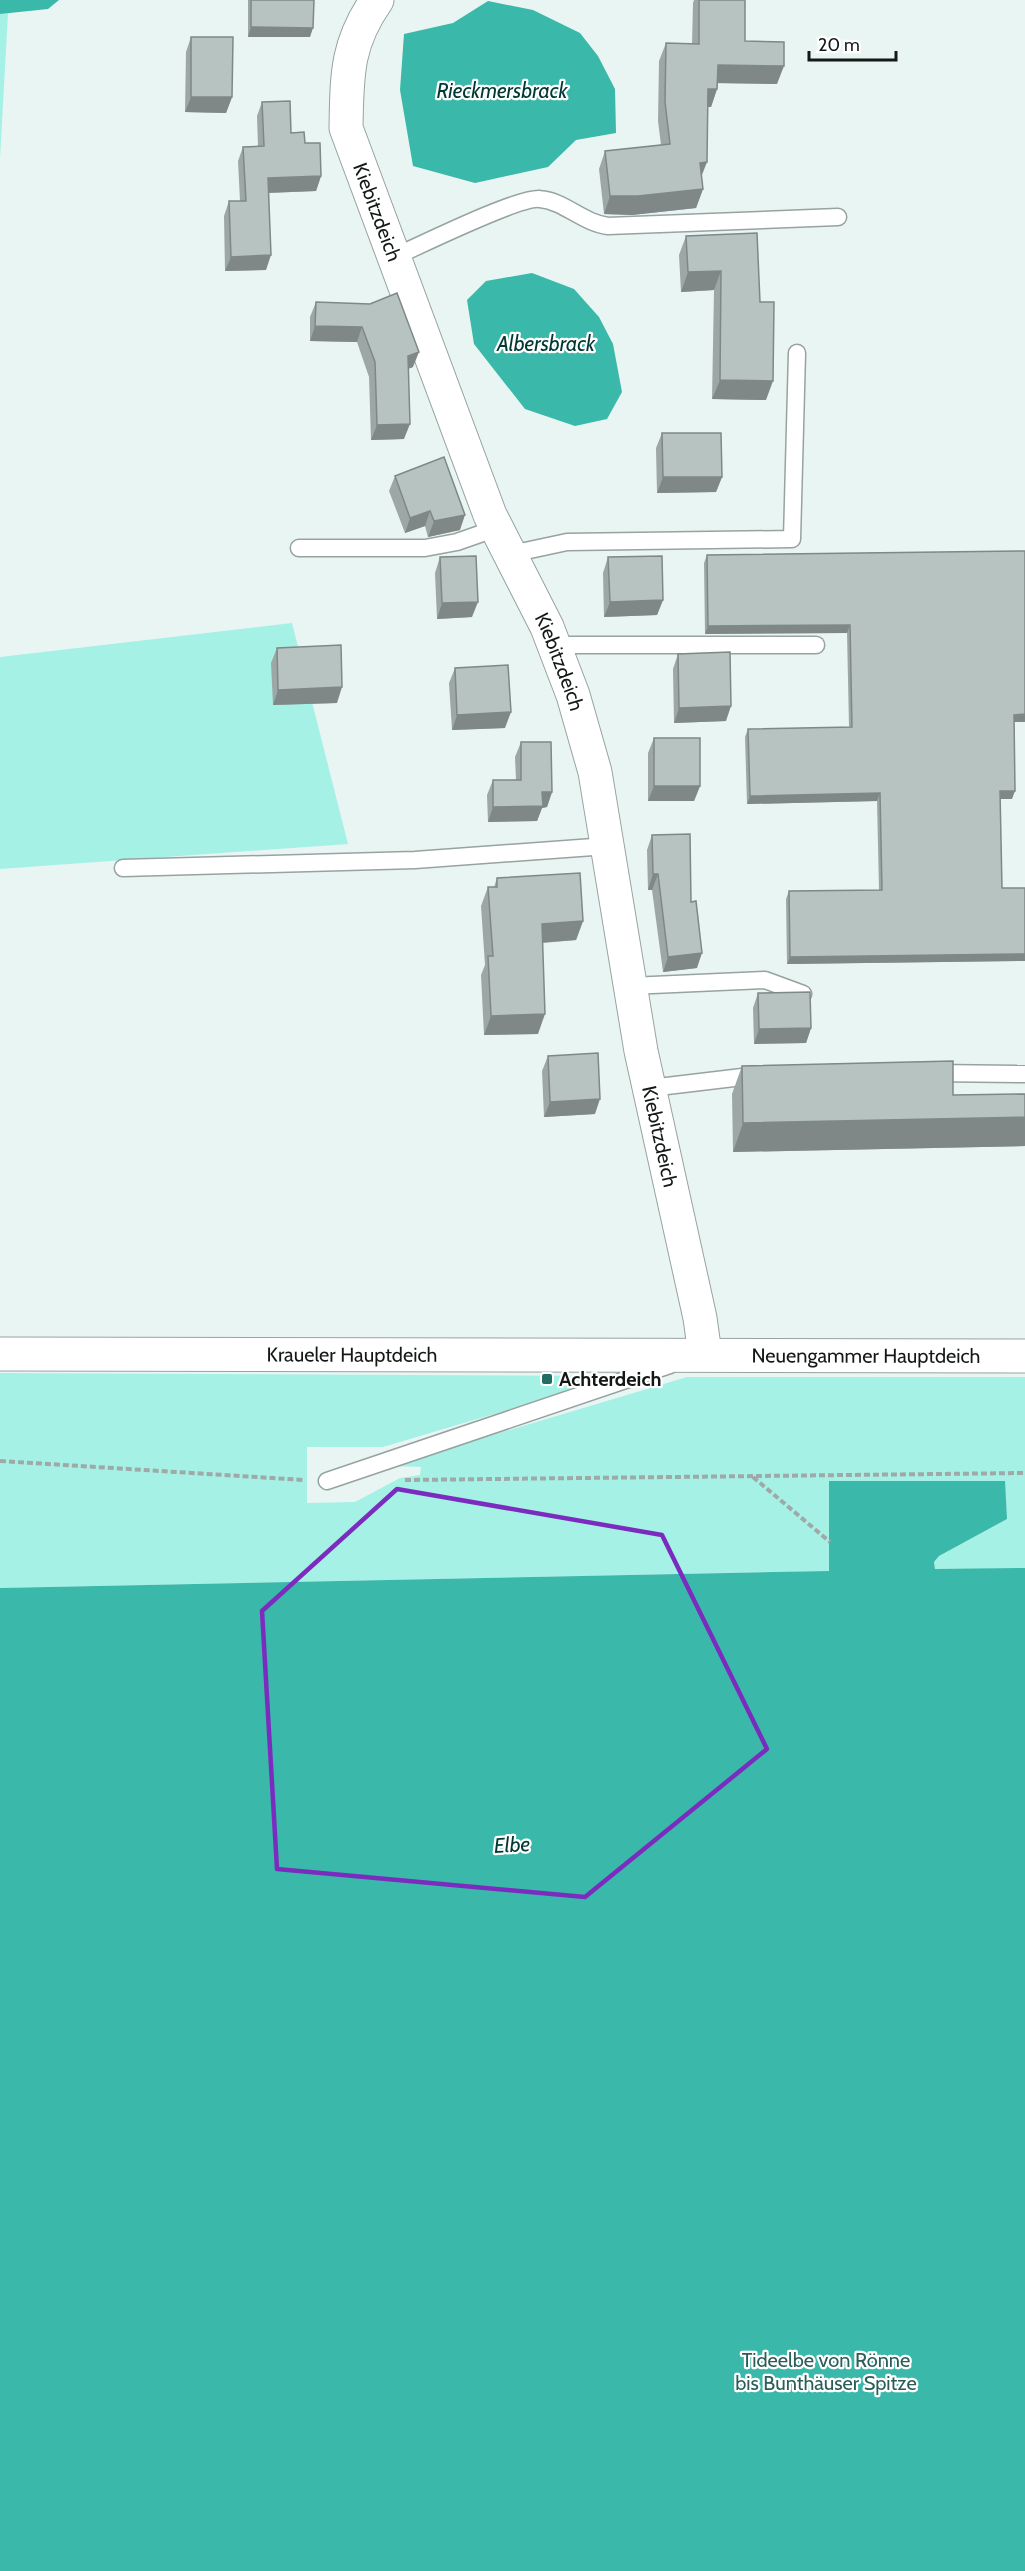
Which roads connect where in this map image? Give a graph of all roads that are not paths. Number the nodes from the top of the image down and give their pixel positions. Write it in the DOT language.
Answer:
graph roads {
  1 [pos="377,0"];
  2 [pos="838,218"];
  3 [pos="394,257"];
  4 [pos="797,353"];
  5 [pos="504,541"];
  6 [pos="299,548"];
  7 [pos="554,645"];
  8 [pos="816,645"];
  9 [pos="607,846"];
  10 [pos="123,868"];
  11 [pos="630,986"];
  12 [pos="803,994"];
  13 [pos="911,1073"];
  14 [pos="772,1074"];
  15 [pos="1025,1074"];
  16 [pos="650,1088"];
  17 [pos="0,1354"];
  18 [pos="703,1354"];
  19 [pos="1025,1356"];
  20 [pos="327,1481"];
  1 -- 3 [label="street, Kiebitzdeich"];
  2 -- 3 [label="lane"];
  3 -- 5 [label="street, Kiebitzdeich"];
  4 -- 5 [label="lane"];
  5 -- 6 [label="lane"];
  5 -- 7 [label="street, Kiebitzdeich"];
  7 -- 8 [label="lane"];
  7 -- 9 [label="street, Kiebitzdeich"];
  9 -- 10 [label="lane"];
  9 -- 11 [label="street, Kiebitzdeich"];
  11 -- 12 [label="lane"];
  11 -- 16 [label="street, Kiebitzdeich"];
  13 -- 15 [label="lane"];
  14 -- 16 [label="lane"];
  16 -- 18 [label="street, Kiebitzdeich"];
  17 -- 18 [label="street, Kraueler Hauptdeich"];
  18 -- 19 [label="street, Neuengammer Hauptdeich"];
  18 -- 20 [label="lane"];
}
